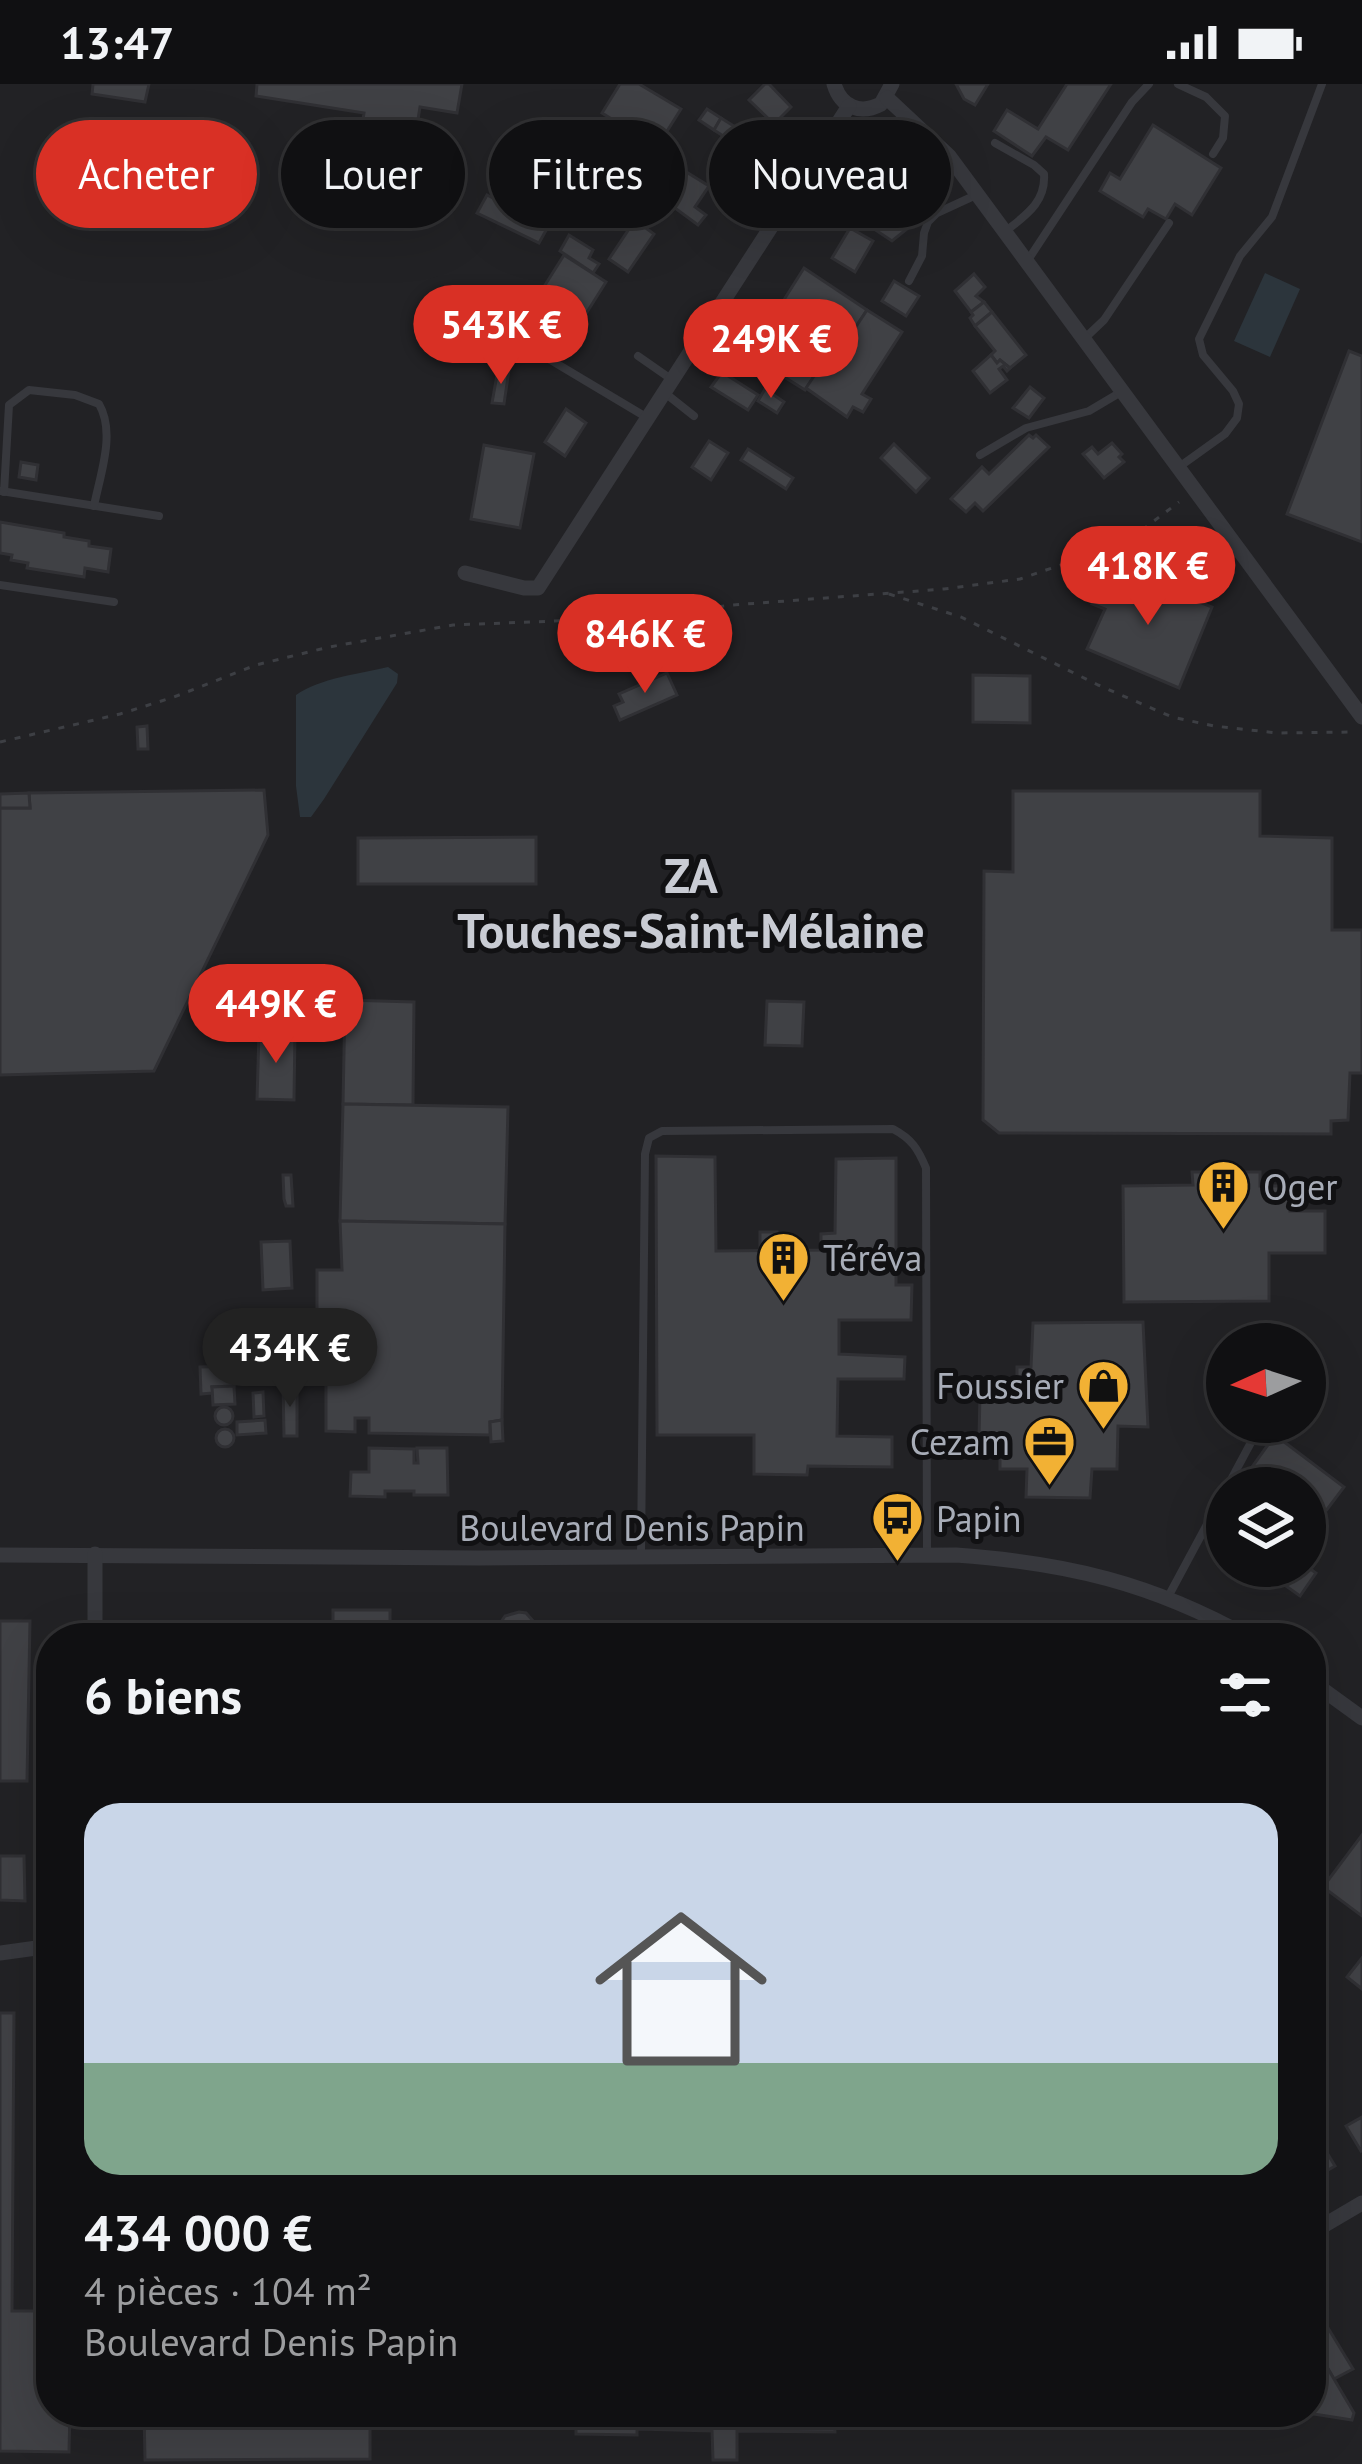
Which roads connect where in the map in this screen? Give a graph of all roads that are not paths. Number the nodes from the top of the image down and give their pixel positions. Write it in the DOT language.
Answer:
graph roads {
  1 [pos="834,84"];
  2 [pos="1150,84"];
  3 [pos="1178,84"];
  4 [pos="1322,84"];
  5 [pos="890,91"];
  6 [pos="849,106"];
  7 [pos="840,120"];
  8 [pos="994,143"];
  9 [pos="1213,154"];
  10 [pos="954,163"];
  11 [pos="951,165"];
  12 [pos="977,194"];
  13 [pos="1169,223"];
  14 [pos="770,228"];
  15 [pos="1004,232"];
  16 [pos="1027,262"];
  17 [pos="910,281"];
  18 [pos="483,309"];
  19 [pos="1084,339"];
  20 [pos="638,356"];
  21 [pos="668,386"];
  22 [pos="1123,392"];
  23 [pos="694,416"];
  24 [pos="647,418"];
  25 [pos="980,454"];
  26 [pos="1178,468"];
  27 [pos="2,491"];
  28 [pos="94,506"];
  29 [pos="159,516"];
  30 [pos="464,573"];
  31 [pos="0,585"];
  32 [pos="114,602"];
  33 [pos="1362,717"];
  34 [pos="1251,1443"];
  35 [pos="95,1554"];
  36 [pos="0,1555"];
  37 [pos="927,1555"];
  38 [pos="641,1556"];
  39 [pos="1167,1598"];
  40 [pos="95,1623"];
  41 [pos="1224,1623"];
  42 [pos="1326,1692"];
  43 [pos="1362,1718"];
  44 [pos="36,1948"];
  45 [pos="0,1953"];
  46 [pos="1362,2203"];
  47 [pos="1326,2224"];
  1 -- 6 [label="street"];
  2 -- 16 [label="lane"];
  3 -- 9 [label="lane"];
  4 -- 26 [label="lane"];
  5 -- 6 [label="street"];
  5 -- 10 [label="street"];
  6 -- 7 [label="street"];
  8 -- 15 [label="lane"];
  10 -- 11 [label="lane"];
  10 -- 12 [label="street"];
  12 -- 15 [label="street"];
  12 -- 17 [label="lane"];
  13 -- 19 [label="lane"];
  14 -- 21 [label="street"];
  15 -- 16 [label="street"];
  16 -- 19 [label="street"];
  18 -- 24 [label="lane"];
  19 -- 22 [label="street"];
  20 -- 21 [label="lane"];
  21 -- 23 [label="lane"];
  21 -- 24 [label="street"];
  22 -- 25 [label="lane"];
  22 -- 26 [label="street"];
  24 -- 30 [label="street"];
  26 -- 33 [label="street"];
  27 -- 28 [label="lane"];
  27 -- 28 [label="lane"];
  28 -- 29 [label="lane"];
  31 -- 32 [label="lane"];
  34 -- 39 [label="lane"];
  35 -- 36 [label="street, Boulevard Denis Papin"];
  35 -- 38 [label="street, Boulevard Denis Papin"];
  35 -- 40 [label="street"];
  37 -- 38 [label="street, Boulevard Denis Papin"];
  37 -- 38 [label="lane"];
  37 -- 39 [label="street, Boulevard Denis Papin"];
  39 -- 41 [label="street, Boulevard Denis Papin"];
  42 -- 43 [label="street"];
  44 -- 45 [label="street"];
  46 -- 47 [label="street"];
}
